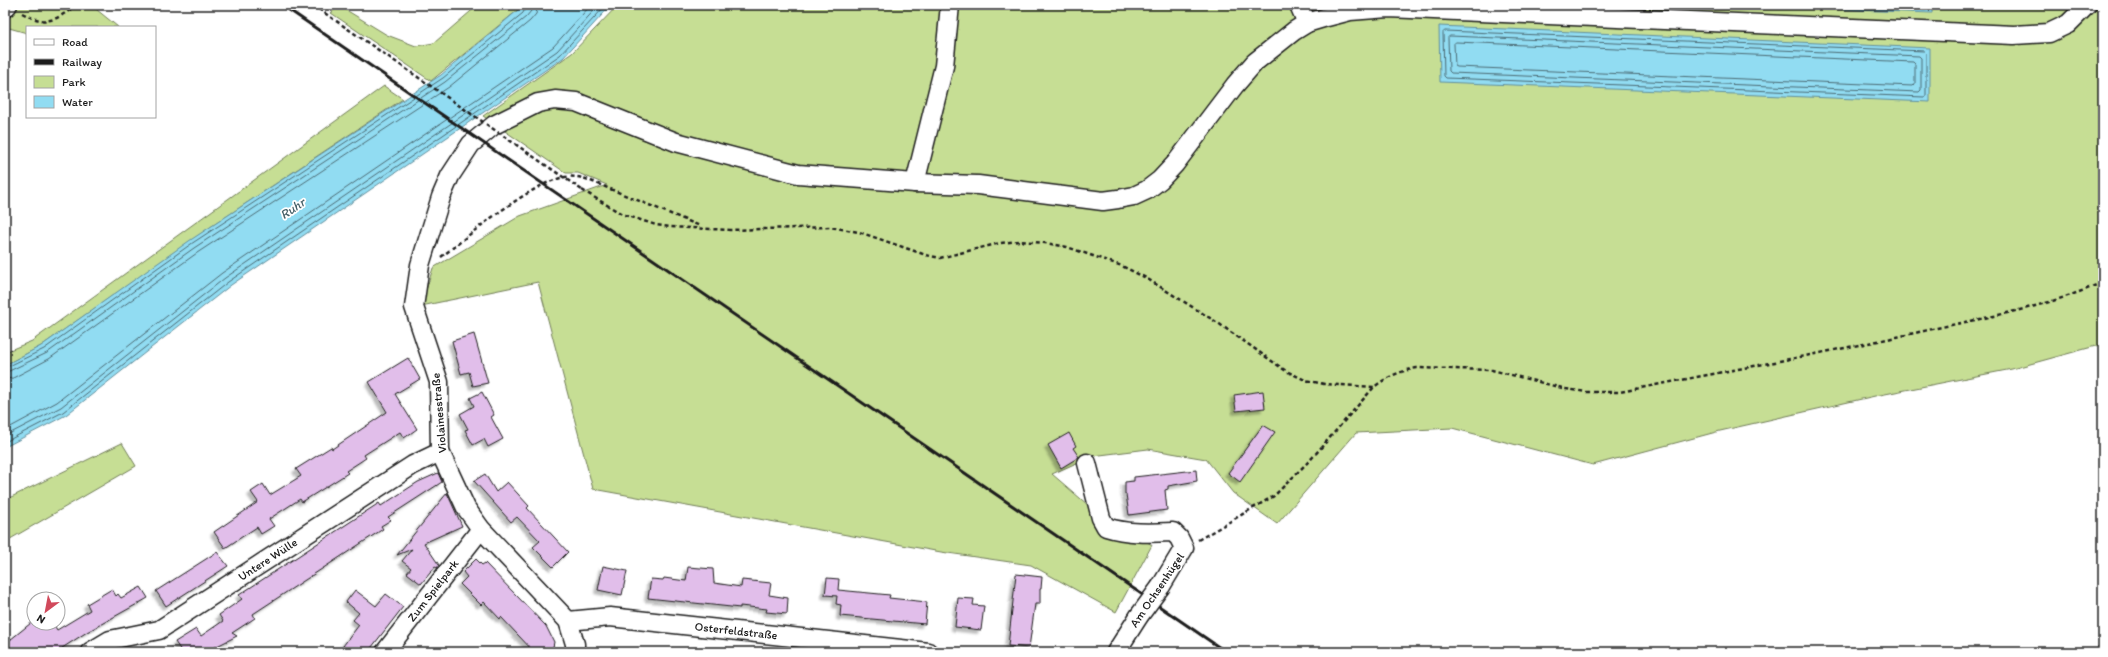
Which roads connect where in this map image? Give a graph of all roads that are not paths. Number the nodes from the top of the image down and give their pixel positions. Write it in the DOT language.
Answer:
graph roads {
  1 [pos="8,5"];
  2 [pos="950,5"];
  3 [pos="1299,5"];
  4 [pos="2087,5"];
  5 [pos="5,8"];
  6 [pos="1307,23"];
  7 [pos="915,183"];
  8 [pos="440,452"];
  9 [pos="1087,463"];
  10 [pos="481,529"];
  11 [pos="568,621"];
  12 [pos="90,652"];
  13 [pos="385,652"];
  14 [pos="575,652"];
  15 [pos="928,652"];
  16 [pos="1116,652"];
  1 -- 5 [label="street"];
  2 -- 7 [label="street"];
  3 -- 6 [label="street"];
  4 -- 6 [label="street, Violainesstraße"];
  6 -- 7 [label="street, Violainesstraße"];
  7 -- 8 [label="street, Violainesstraße"];
  8 -- 10 [label="street, Violainesstraße"];
  8 -- 12 [label="street, Untere Wülle"];
  9 -- 16 [label="street, Am Ochsenhügel, bridge"];
  10 -- 11 [label="street, Violainesstraße"];
  10 -- 13 [label="street, Zum Spielpark"];
  11 -- 14 [label="street, Violainesstraße"];
  11 -- 15 [label="street, Osterfeldstraße"];
}
